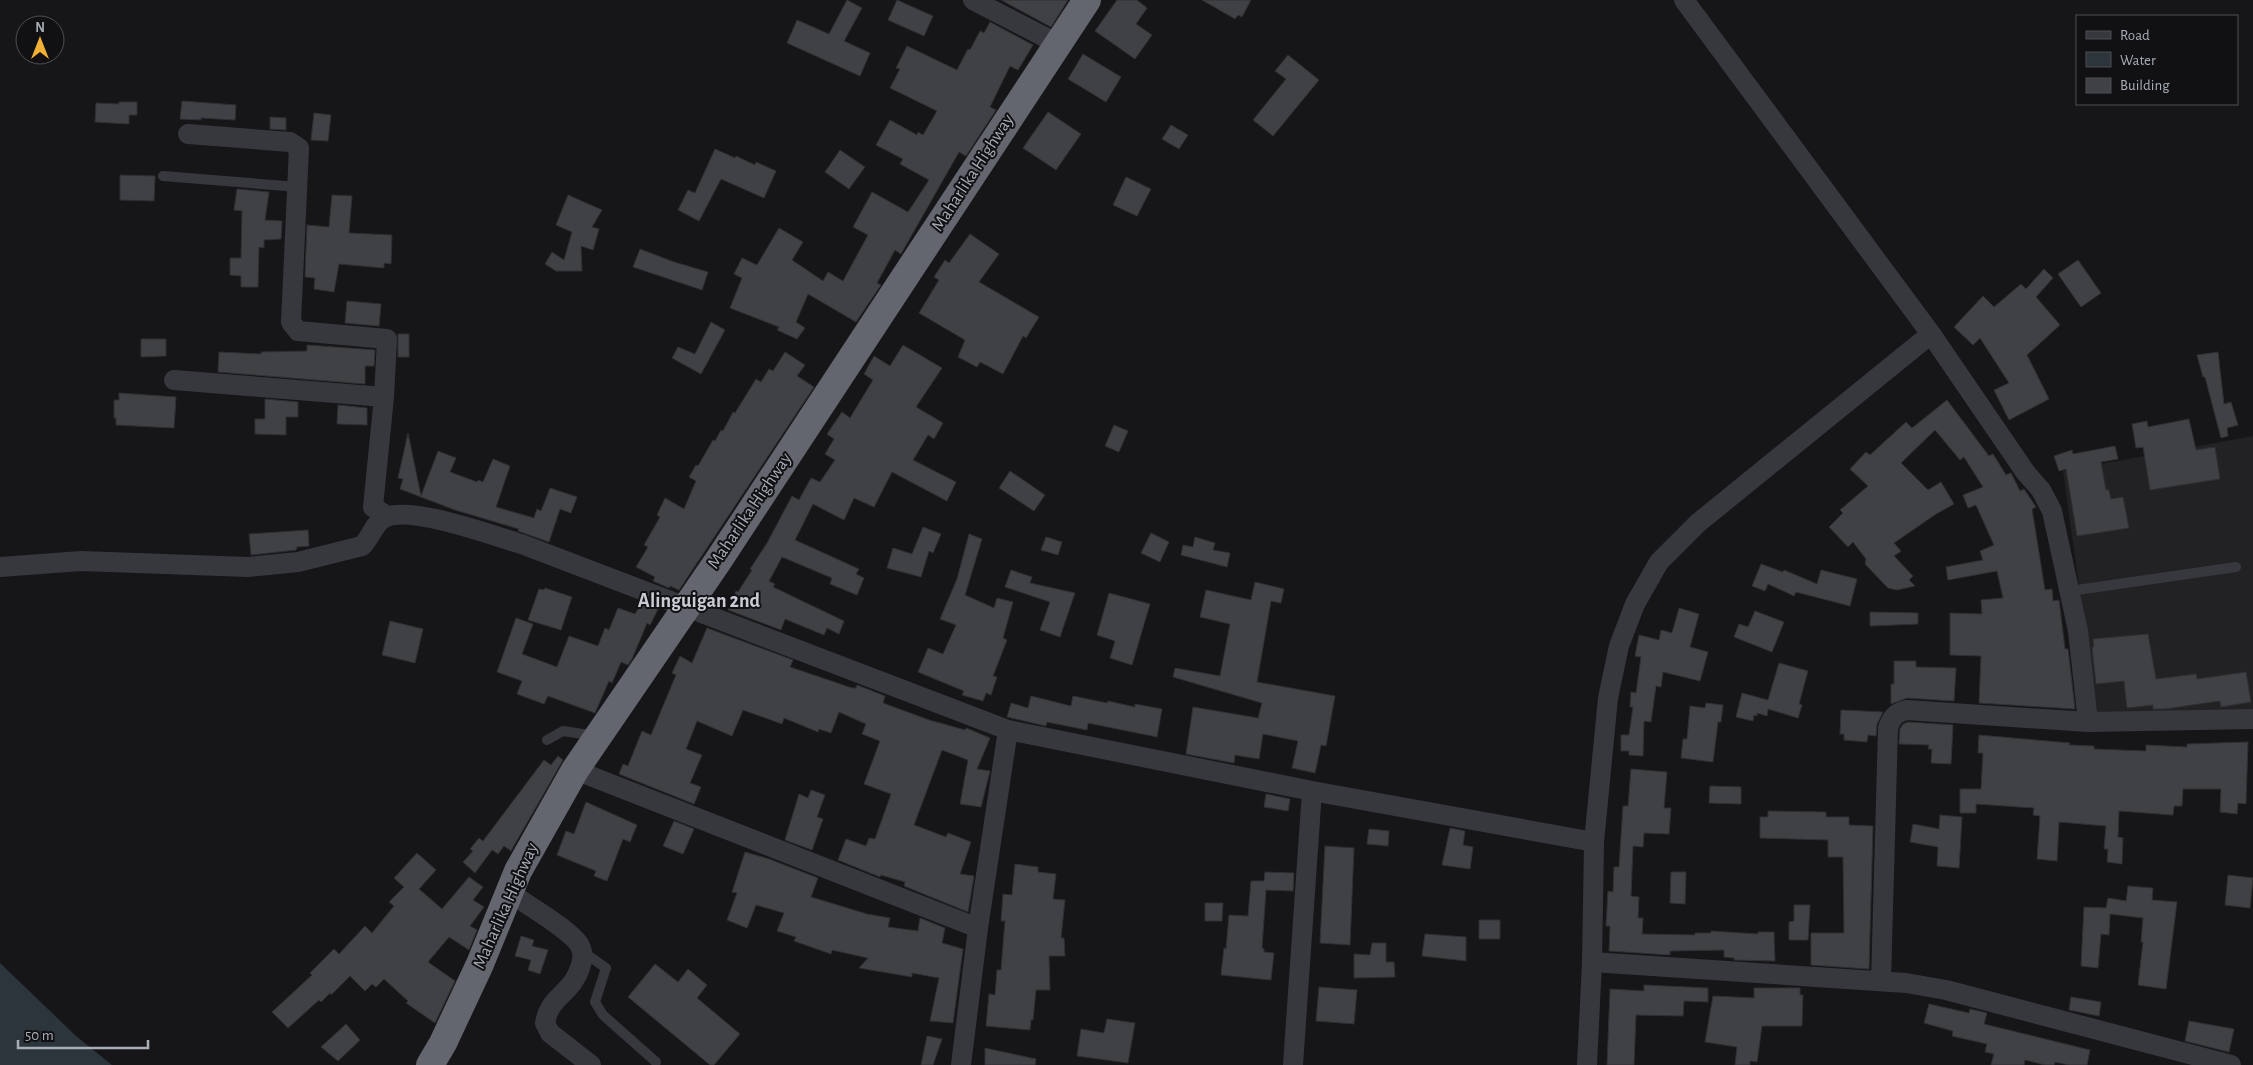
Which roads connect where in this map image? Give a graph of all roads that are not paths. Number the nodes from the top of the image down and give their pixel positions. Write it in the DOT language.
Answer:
graph roads {
  1 [pos="973,0"];
  2 [pos="1087,0"];
  3 [pos="1684,0"];
  4 [pos="1058,44"];
  5 [pos="188,134"];
  6 [pos="163,176"];
  7 [pos="298,187"];
  8 [pos="1931,334"];
  9 [pos="174,380"];
  10 [pos="384,397"];
  11 [pos="387,516"];
  12 [pos="0,566"];
  13 [pos="2236,567"];
  14 [pos="2070,591"];
  15 [pos="686,606"];
  16 [pos="2253,719"];
  17 [pos="2088,722"];
  18 [pos="1008,730"];
  19 [pos="598,736"];
  20 [pos="547,740"];
  21 [pos="575,770"];
  22 [pos="1312,792"];
  23 [pos="1594,842"];
  24 [pos="509,892"];
  25 [pos="978,928"];
  26 [pos="582,951"];
  27 [pos="1592,962"];
  28 [pos="1880,981"];
  29 [pos="656,1062"];
  30 [pos="430,1065"];
  31 [pos="592,1065"];
  32 [pos="961,1065"];
  33 [pos="1293,1065"];
  34 [pos="1587,1065"];
  35 [pos="2231,1065"];
  1 -- 4 [label="street"];
  2 -- 4 [label="highway, Maharlika Highway"];
  3 -- 8 [label="street"];
  4 -- 15 [label="highway, Maharlika Highway"];
  5 -- 7 [label="street"];
  6 -- 7 [label="lane"];
  7 -- 10 [label="street"];
  8 -- 14 [label="street"];
  8 -- 23 [label="street"];
  9 -- 10 [label="street"];
  10 -- 11 [label="street"];
  11 -- 12 [label="street"];
  11 -- 15 [label="street"];
  13 -- 14 [label="lane"];
  14 -- 17 [label="street"];
  15 -- 18 [label="street"];
  15 -- 19 [label="highway, Maharlika Highway"];
  16 -- 17 [label="street"];
  17 -- 28 [label="street"];
  18 -- 22 [label="street"];
  18 -- 25 [label="street"];
  19 -- 20 [label="lane"];
  19 -- 21 [label="highway, Maharlika Highway"];
  21 -- 24 [label="highway, Maharlika Highway"];
  21 -- 25 [label="street"];
  22 -- 23 [label="street"];
  22 -- 33 [label="street"];
  23 -- 27 [label="street"];
  24 -- 26 [label="street"];
  24 -- 30 [label="highway, Maharlika Highway"];
  25 -- 32 [label="street"];
  26 -- 29 [label="lane"];
  26 -- 31 [label="street"];
  27 -- 28 [label="street"];
  27 -- 34 [label="street"];
  28 -- 35 [label="street"];
}
